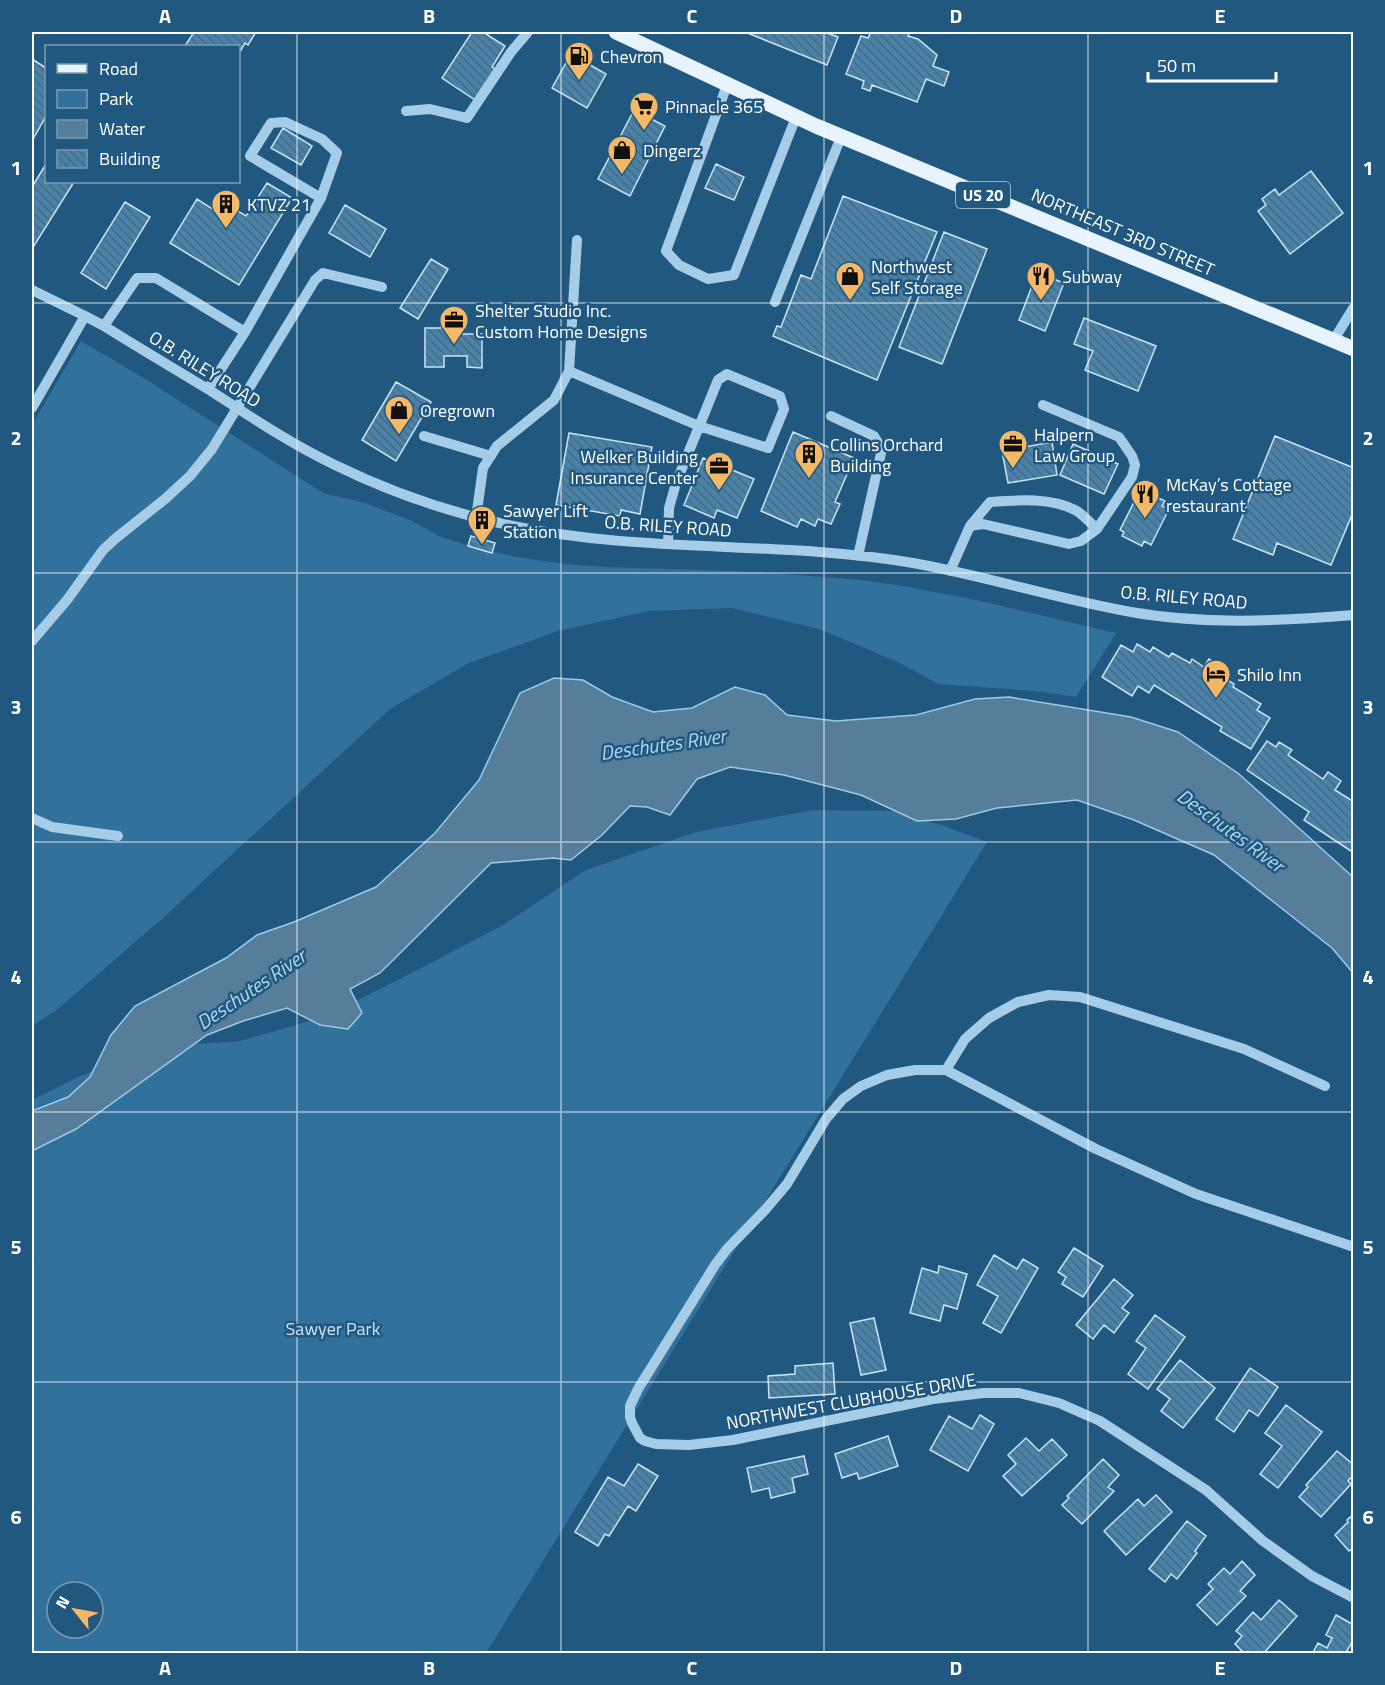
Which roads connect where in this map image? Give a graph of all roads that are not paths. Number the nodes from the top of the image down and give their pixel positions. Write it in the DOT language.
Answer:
graph roads {
  1 [pos="528,32"];
  2 [pos="616,32"];
  3 [pos="727,85"];
  4 [pos="406,111"];
  5 [pos="796,117"];
  6 [pos="841,137"];
  7 [pos="321,198"];
  8 [pos="577,240"];
  9 [pos="382,287"];
  10 [pos="32,290"];
  11 [pos="775,302"];
  12 [pos="1353,307"];
  13 [pos="86,316"];
  14 [pos="104,326"];
  15 [pos="245,332"];
  16 [pos="1333,341"];
  17 [pos="1353,349"];
  18 [pos="569,371"];
  19 [pos="208,389"];
  20 [pos="35,393"];
  21 [pos="1043,405"];
  22 [pos="32,408"];
  23 [pos="238,408"];
  24 [pos="831,416"];
  25 [pos="699,426"];
  26 [pos="424,436"];
  27 [pos="490,456"];
  28 [pos="476,518"];
  29 [pos="970,526"];
  30 [pos="1096,529"];
  31 [pos="668,544"];
  32 [pos="858,556"];
  33 [pos="950,571"];
  34 [pos="1353,615"];
  35 [pos="32,641"];
  36 [pos="32,818"];
  37 [pos="118,836"];
  38 [pos="946,1070"];
  39 [pos="1325,1086"];
  40 [pos="1353,1247"];
  41 [pos="1353,1598"];
  1 -- 4 [label="street"];
  2 -- 3 [label="main road, NORTHEAST 3RD STREET / US 20"];
  3 -- 5 [label="main road, NORTHEAST 3RD STREET / US 20"];
  3 -- 5 [label="street"];
  5 -- 6 [label="main road, NORTHEAST 3RD STREET / US 20"];
  6 -- 11 [label="street"];
  6 -- 16 [label="main road, NORTHEAST 3RD STREET / US 20"];
  7 -- 7 [label="street"];
  7 -- 15 [label="street"];
  8 -- 18 [label="street"];
  9 -- 23 [label="street"];
  10 -- 13 [label="street, O.B. RILEY ROAD"];
  12 -- 16 [label="street"];
  13 -- 14 [label="street, O.B. RILEY ROAD"];
  13 -- 20 [label="street"];
  14 -- 15 [label="street"];
  14 -- 19 [label="street, O.B. RILEY ROAD"];
  15 -- 19 [label="street"];
  16 -- 17 [label="main road, NORTHEAST 3RD STREET / US 20"];
  18 -- 25 [label="street"];
  18 -- 27 [label="street"];
  19 -- 23 [label="street, O.B. RILEY ROAD"];
  20 -- 22 [label="street"];
  21 -- 30 [label="street"];
  23 -- 28 [label="street, O.B. RILEY ROAD"];
  23 -- 35 [label="street"];
  24 -- 32 [label="street"];
  25 -- 25 [label="street"];
  25 -- 31 [label="street"];
  26 -- 27 [label="street"];
  27 -- 28 [label="street"];
  28 -- 31 [label="street, O.B. RILEY ROAD"];
  29 -- 30 [label="street"];
  29 -- 30 [label="street"];
  29 -- 33 [label="street"];
  31 -- 32 [label="street, O.B. RILEY ROAD"];
  32 -- 33 [label="street, O.B. RILEY ROAD"];
  33 -- 34 [label="street, O.B. RILEY ROAD"];
  36 -- 37 [label="street"];
  38 -- 39 [label="street"];
  38 -- 40 [label="street"];
  38 -- 41 [label="street, NORTHWEST CLUBHOUSE DRIVE"];
}
